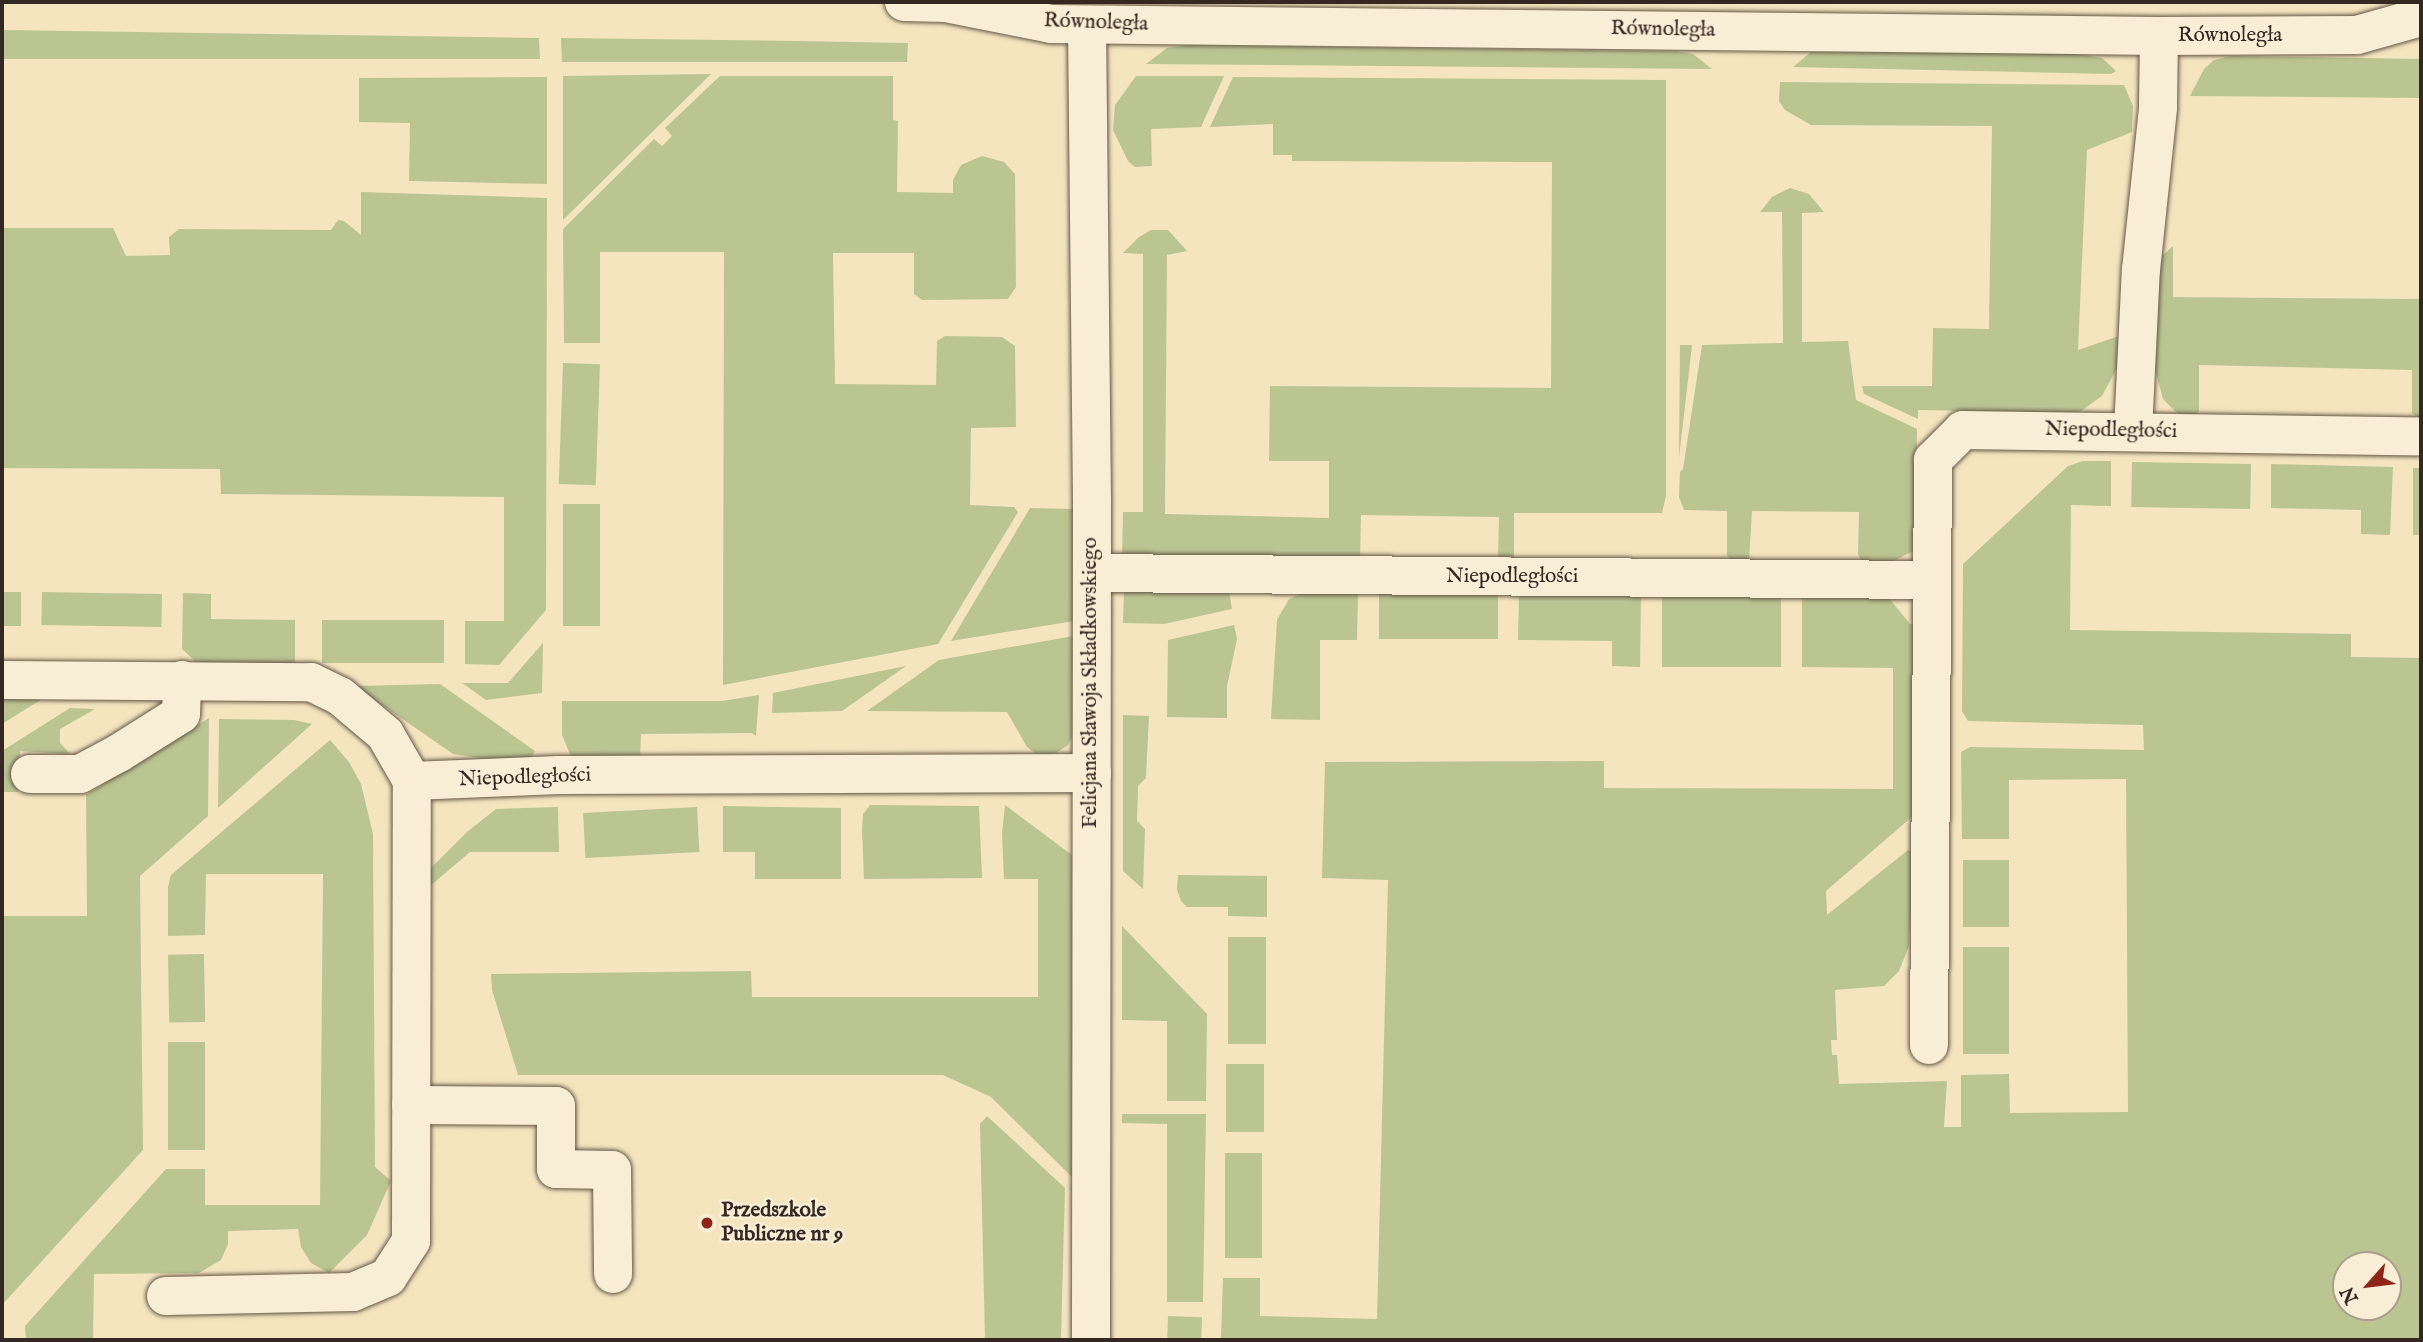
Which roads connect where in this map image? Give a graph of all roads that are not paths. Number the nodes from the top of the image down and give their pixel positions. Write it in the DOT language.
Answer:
graph roads {
  1 [pos="904,2"];
  2 [pos="2421,17"];
  3 [pos="1087,25"];
  4 [pos="2159,36"];
  5 [pos="2133,431"];
  6 [pos="2421,436"];
  7 [pos="1091,573"];
  8 [pos="1932,580"];
  9 [pos="2,680"];
  10 [pos="182,680"];
  11 [pos="1092,773"];
  12 [pos="30,774"];
  13 [pos="412,781"];
  14 [pos="1928,1045"];
  15 [pos="411,1105"];
  16 [pos="612,1274"];
  17 [pos="166,1296"];
  18 [pos="1091,1340"];
  1 -- 3 [label="street, Równoległa"];
  2 -- 4 [label="street, Równoległa"];
  3 -- 4 [label="street, Równoległa"];
  3 -- 7 [label="street, Felicjana Sławoja Składkowskiego"];
  4 -- 5 [label="street"];
  5 -- 6 [label="street, Niepodległości"];
  5 -- 8 [label="street, Niepodległości"];
  7 -- 8 [label="street, Niepodległości"];
  7 -- 11 [label="street, Felicjana Sławoja Składkowskiego"];
  8 -- 14 [label="street, Niepodległości"];
  9 -- 10 [label="street"];
  10 -- 12 [label="street"];
  10 -- 13 [label="street"];
  11 -- 13 [label="street, Niepodległości"];
  11 -- 18 [label="street, Felicjana Sławoja Składkowskiego"];
  13 -- 15 [label="street"];
  15 -- 16 [label="street"];
  15 -- 17 [label="street"];
}
